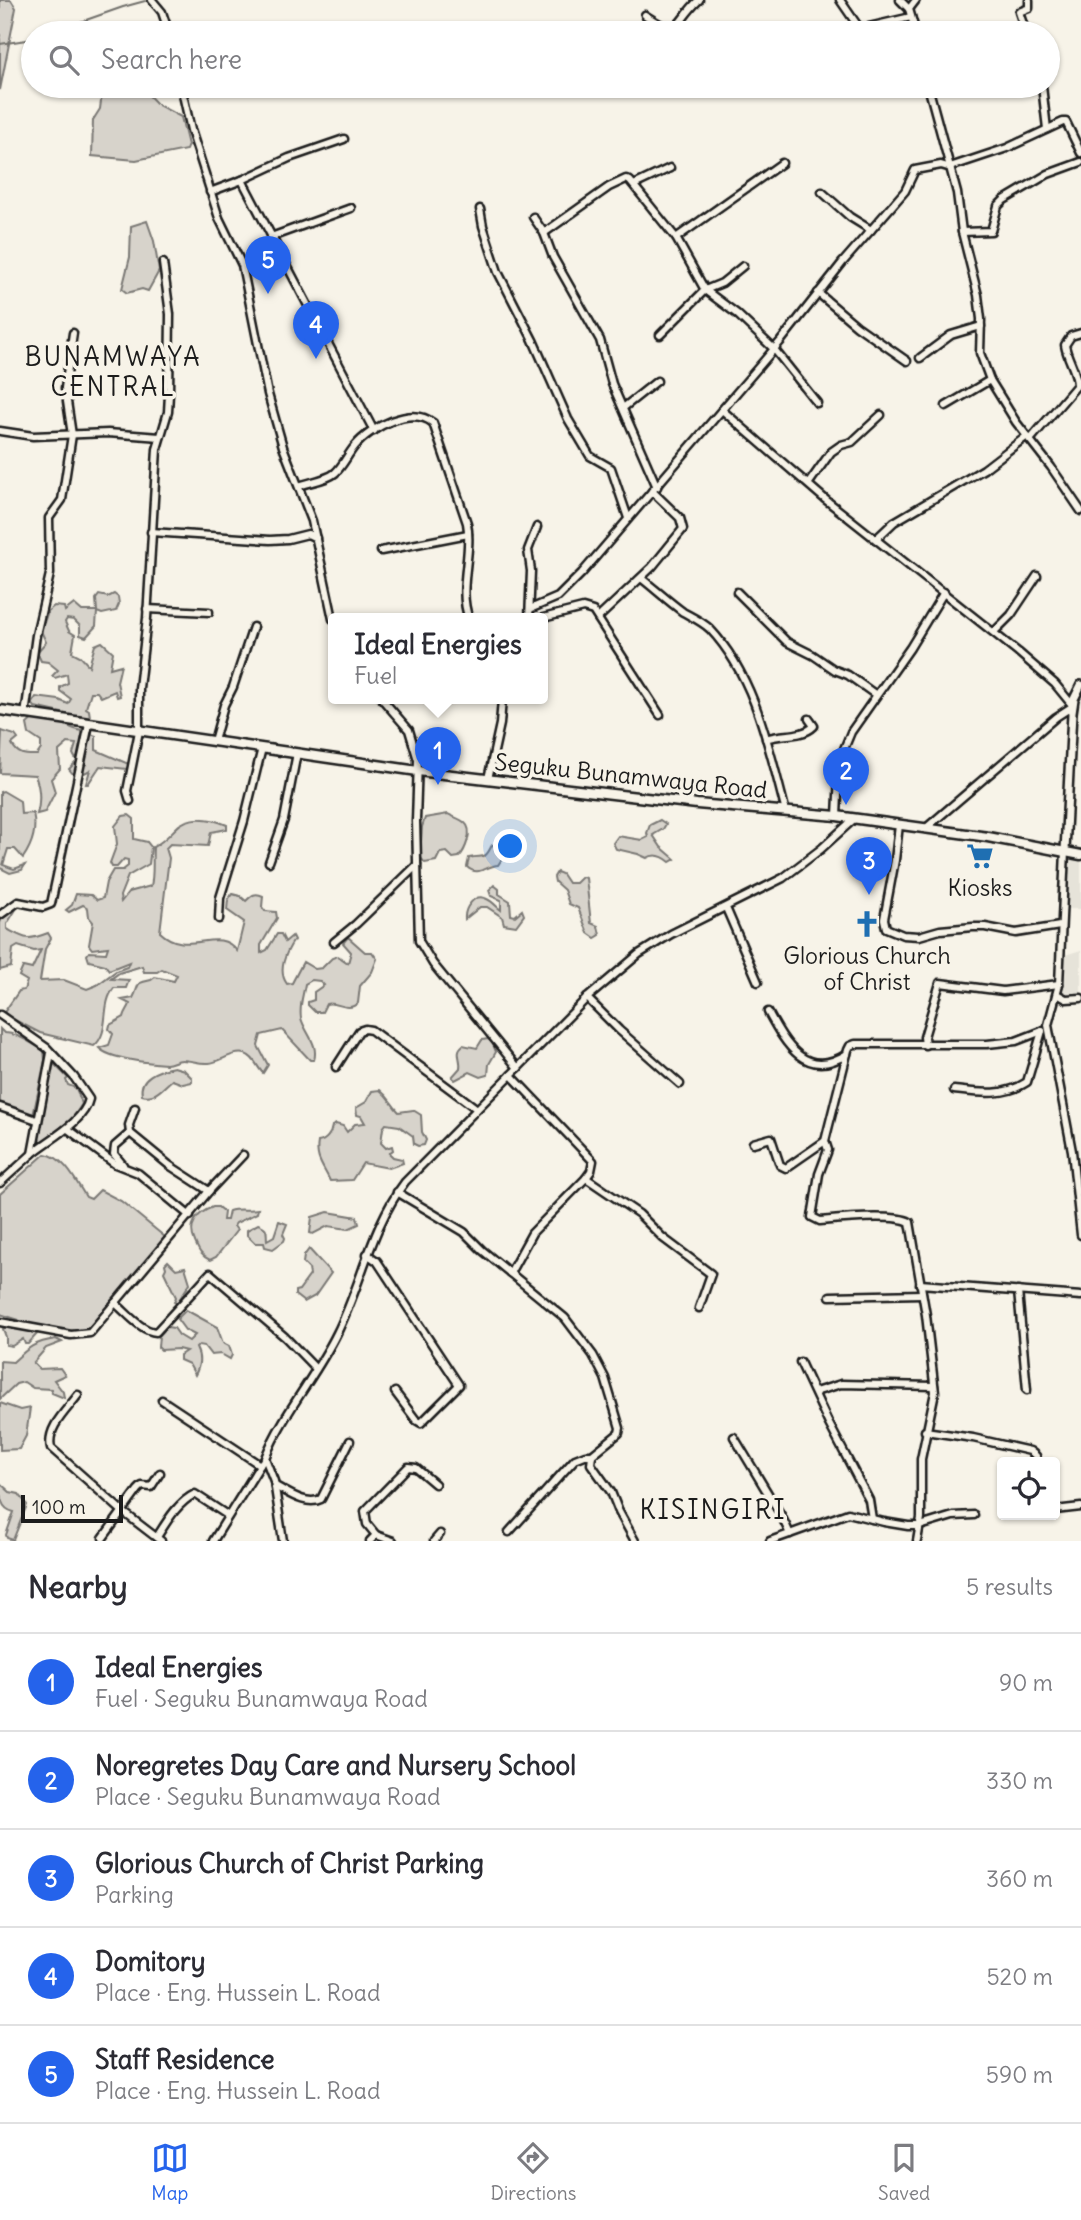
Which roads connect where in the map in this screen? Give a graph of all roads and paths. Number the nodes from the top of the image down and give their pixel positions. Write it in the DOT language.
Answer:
graph roads {
  1 [pos="152,0"];
  2 [pos="699,0"];
  3 [pos="840,0"];
  4 [pos="900,0"];
  5 [pos="916,0"];
  6 [pos="1029,0"];
  7 [pos="910,13"];
  8 [pos="645,15"];
  9 [pos="165,21"];
  10 [pos="654,21"];
  11 [pos="681,21"];
  12 [pos="854,21"];
  13 [pos="885,21"];
  14 [pos="912,21"];
  15 [pos="1022,21"];
  16 [pos="184,98"];
  17 [pos="931,98"];
  18 [pos="1043,98"];
  19 [pos="1046,130"];
  20 [pos="344,139"];
  21 [pos="1081,153"];
  22 [pos="1081,162"];
  23 [pos="782,163"];
  24 [pos="670,168"];
  25 [pos="950,168"];
  26 [pos="242,180"];
  27 [pos="634,185"];
  28 [pos="210,192"];
  29 [pos="821,192"];
  30 [pos="351,208"];
  31 [pos="480,209"];
  32 [pos="533,217"];
  33 [pos="871,230"];
  34 [pos="962,232"];
  35 [pos="544,233"];
  36 [pos="271,237"];
  37 [pos="676,238"];
  38 [pos="163,263"];
  39 [pos="743,266"];
  40 [pos="705,290"];
  41 [pos="818,293"];
  42 [pos="981,326"];
  43 [pos="73,333"];
  44 [pos="1081,333"];
  45 [pos="660,335"];
  46 [pos="774,349"];
  47 [pos="920,358"];
  48 [pos="907,361"];
  49 [pos="990,380"];
  50 [pos="657,381"];
  51 [pos="1079,388"];
  52 [pos="817,403"];
  53 [pos="946,405"];
  54 [pos="623,408"];
  55 [pos="722,410"];
  56 [pos="881,415"];
  57 [pos="0,431"];
  58 [pos="374,431"];
  59 [pos="72,435"];
  60 [pos="160,436"];
  61 [pos="1029,438"];
  62 [pos="809,483"];
  63 [pos="299,486"];
  64 [pos="654,489"];
  65 [pos="1081,511"];
  66 [pos="628,518"];
  67 [pos="537,527"];
  68 [pos="151,532"];
  69 [pos="468,534"];
  70 [pos="316,538"];
  71 [pos="876,539"];
  72 [pos="381,551"];
  73 [pos="1037,576"];
  74 [pos="641,578"];
  75 [pos="737,592"];
  76 [pos="944,592"];
  77 [pos="147,608"];
  78 [pos="530,609"];
  79 [pos="209,612"];
  80 [pos="332,613"];
  81 [pos="468,613"];
  82 [pos="530,613"];
  83 [pos="548,617"];
  84 [pos="598,618"];
  85 [pos="253,627"];
  86 [pos="994,632"];
  87 [pos="1081,685"];
  88 [pos="876,695"];
  89 [pos="386,704"];
  90 [pos="502,704"];
  91 [pos="0,710"];
  92 [pos="1073,710"];
  93 [pos="1081,711"];
  94 [pos="25,715"];
  95 [pos="660,715"];
  96 [pos="809,719"];
  97 [pos="89,724"];
  98 [pos="139,731"];
  99 [pos="766,738"];
  100 [pos="214,741"];
  101 [pos="262,748"];
  102 [pos="297,753"];
  103 [pos="418,771"];
  104 [pos="488,779"];
  105 [pos="130,801"];
  106 [pos="786,812"];
  107 [pos="837,816"];
  108 [pos="854,818"];
  109 [pos="899,825"];
  110 [pos="925,829"];
  111 [pos="1065,851"];
  112 [pos="1081,855"];
  113 [pos="269,862"];
  114 [pos="417,865"];
  115 [pos="726,908"];
  116 [pos="0,915"];
  117 [pos="219,919"];
  118 [pos="1060,926"];
  119 [pos="334,942"];
  120 [pos="758,982"];
  121 [pos="1059,984"];
  122 [pos="1056,994"];
  123 [pos="587,998"];
  124 [pos="1081,998"];
  125 [pos="768,1012"];
  126 [pos="0,1015"];
  127 [pos="1048,1025"];
  128 [pos="1042,1031"];
  129 [pos="925,1045"];
  130 [pos="51,1052"];
  131 [pos="848,1054"];
  132 [pos="336,1067"];
  133 [pos="518,1068"];
  134 [pos="511,1075"];
  135 [pos="680,1084"];
  136 [pos="954,1090"];
  137 [pos="0,1107"];
  138 [pos="135,1108"];
  139 [pos="477,1109"];
  140 [pos="37,1120"];
  141 [pos="68,1129"];
  142 [pos="130,1133"];
  143 [pos="825,1142"];
  144 [pos="753,1143"];
  145 [pos="32,1154"];
  146 [pos="243,1155"];
  147 [pos="123,1165"];
  148 [pos="586,1178"];
  149 [pos="0,1183"];
  150 [pos="209,1191"];
  151 [pos="397,1192"];
  152 [pos="190,1216"];
  153 [pos="1081,1235"];
  154 [pos="367,1254"];
  155 [pos="510,1273"];
  156 [pos="920,1284"];
  157 [pos="1018,1291"];
  158 [pos="922,1294"];
  159 [pos="830,1296"];
  160 [pos="1081,1296"];
  161 [pos="114,1303"];
  162 [pos="699,1308"];
  163 [pos="0,1322"];
  164 [pos="800,1362"];
  165 [pos="316,1369"];
  166 [pos="934,1386"];
  167 [pos="1027,1390"];
  168 [pos="395,1392"];
  169 [pos="815,1392"];
  170 [pos="78,1395"];
  171 [pos="162,1399"];
  172 [pos="925,1431"];
  173 [pos="734,1437"];
  174 [pos="350,1441"];
  175 [pos="592,1455"];
  176 [pos="1036,1457"];
  177 [pos="265,1458"];
  178 [pos="260,1465"];
  179 [pos="160,1473"];
  180 [pos="435,1484"];
  181 [pos="275,1486"];
  182 [pos="1081,1507"];
  183 [pos="1060,1509"];
  184 [pos="122,1511"];
  185 [pos="227,1515"];
  186 [pos="974,1515"];
  187 [pos="872,1519"];
  188 [pos="920,1526"];
  189 [pos="509,1532"];
  190 [pos="440,1534"];
  191 [pos="790,1534"];
  192 [pos="103,1538"];
  193 [pos="373,1538"];
  194 [pos="159,1539"];
  195 [pos="212,1541"];
  196 [pos="283,1541"];
  197 [pos="393,1541"];
  198 [pos="434,1541"];
  199 [pos="635,1541"];
  200 [pos="770,1541"];
  201 [pos="917,1541"];
  1 -- 9 [label="street"];
  2 -- 11 [label="street"];
  3 -- 12 [label="street"];
  4 -- 7 [label="street"];
  5 -- 7 [label="street"];
  6 -- 15 [label="street"];
  7 -- 13 [label="street"];
  7 -- 14 [label="street"];
  8 -- 10 [label="street"];
  16 -- 28 [label="street"];
  17 -- 25 [label="street"];
  18 -- 19 [label="street"];
  19 -- 21 [label="street"];
  19 -- 25 [label="street"];
  20 -- 26 [label="street"];
  22 -- 34 [label="street"];
  23 -- 37 [label="street"];
  24 -- 27 [label="street"];
  25 -- 33 [label="street"];
  25 -- 34 [label="street"];
  26 -- 28 [label="street"];
  26 -- 36 [label="street"];
  27 -- 35 [label="street"];
  27 -- 37 [label="street"];
  28 -- 63 [label="street"];
  29 -- 33 [label="street"];
  30 -- 36 [label="street"];
  31 -- 66 [label="street"];
  32 -- 35 [label="street"];
  33 -- 41 [label="street"];
  34 -- 42 [label="street"];
  35 -- 54 [label="street"];
  36 -- 58 [label="street"];
  37 -- 40 [label="street"];
  38 -- 60 [label="street"];
  39 -- 40 [label="street"];
  40 -- 45 [label="street"];
  40 -- 46 [label="street"];
  41 -- 46 [label="street"];
  41 -- 48 [label="street"];
  42 -- 47 [label="street"];
  42 -- 49 [label="street"];
  43 -- 59 [label="street"];
  44 -- 51 [label="street"];
  46 -- 52 [label="street"];
  46 -- 55 [label="street"];
  49 -- 53 [label="street"];
  49 -- 61 [label="street"];
  50 -- 54 [label="street"];
  51 -- 61 [label="street"];
  54 -- 64 [label="street"];
  55 -- 62 [label="street"];
  55 -- 64 [label="street"];
  56 -- 62 [label="street"];
  57 -- 59 [label="street"];
  58 -- 63 [label="street"];
  58 -- 69 [label="street"];
  59 -- 60 [label="street"];
  59 -- 94 [label="street"];
  60 -- 68 [label="street"];
  61 -- 65 [label="street"];
  61 -- 71 [label="street"];
  62 -- 71 [label="street"];
  63 -- 70 [label="street"];
  64 -- 66 [label="street"];
  64 -- 74 [label="street"];
  66 -- 78 [label="street"];
  67 -- 78 [label="street"];
  68 -- 70 [label="street"];
  68 -- 77 [label="street"];
  69 -- 72 [label="street"];
  69 -- 81 [label="street"];
  70 -- 80 [label="street"];
  71 -- 76 [label="street"];
  73 -- 86 [label="street"];
  74 -- 84 [label="street"];
  74 -- 99 [label="street"];
  75 -- 88 [label="street"];
  76 -- 86 [label="street"];
  76 -- 88 [label="street"];
  77 -- 79 [label="street"];
  77 -- 98 [label="street"];
  78 -- 82 [label="street"];
  83 -- 84 [label="street"];
  84 -- 95 [label="street"];
  85 -- 100 [label="street"];
  86 -- 92 [label="street"];
  87 -- 92 [label="street"];
  88 -- 107 [label="street"];
  89 -- 103 [label="street"];
  90 -- 104 [label="street"];
  91 -- 94 [label="main road, Seguku Bunamwaya Road"];
  92 -- 93 [label="street"];
  92 -- 110 [label="street"];
  92 -- 111 [label="street"];
  94 -- 97 [label="main road, Seguku Bunamwaya Road"];
  96 -- 99 [label="street"];
  97 -- 98 [label="main road, Seguku Bunamwaya Road"];
  97 -- 116 [label="street"];
  98 -- 100 [label="main road, Seguku Bunamwaya Road"];
  98 -- 105 [label="street"];
  99 -- 106 [label="street"];
  100 -- 101 [label="main road, Seguku Bunamwaya Road"];
  101 -- 102 [label="main road, Seguku Bunamwaya Road"];
  101 -- 117 [label="street"];
  102 -- 103 [label="main road, Seguku Bunamwaya Road"];
  102 -- 113 [label="street"];
  103 -- 104 [label="main road, Seguku Bunamwaya Road"];
  103 -- 114 [label="street"];
  104 -- 106 [label="main road, Seguku Bunamwaya Road"];
  106 -- 107 [label="main road, Seguku Bunamwaya Road"];
  107 -- 108 [label="main road, Seguku Bunamwaya Road"];
  108 -- 109 [label="main road, Seguku Bunamwaya Road"];
  108 -- 115 [label="street"];
  109 -- 110 [label="main road, Seguku Bunamwaya Road"];
  109 -- 118 [label="street"];
  110 -- 111 [label="main road, Seguku Bunamwaya Road"];
  111 -- 112 [label="main road, Seguku Bunamwaya Road"];
  111 -- 118 [label="street"];
  114 -- 119 [label="street"];
  114 -- 133 [label="street"];
  115 -- 120 [label="street"];
  115 -- 123 [label="street"];
  118 -- 121 [label="street"];
  121 -- 122 [label="street"];
  121 -- 129 [label="street"];
  122 -- 124 [label="street"];
  122 -- 127 [label="street"];
  123 -- 133 [label="street"];
  123 -- 135 [label="street"];
  125 -- 131 [label="street"];
  126 -- 130 [label="street"];
  127 -- 128 [label="street"];
  127 -- 153 [label="street"];
  128 -- 129 [label="street"];
  128 -- 136 [label="street"];
  129 -- 131 [label="street"];
  130 -- 140 [label="street"];
  130 -- 141 [label="street"];
  131 -- 143 [label="street"];
  132 -- 139 [label="street"];
  133 -- 134 [label="street"];
  134 -- 139 [label="street"];
  134 -- 148 [label="street"];
  137 -- 140 [label="street"];
  138 -- 142 [label="street"];
  139 -- 151 [label="street"];
  140 -- 145 [label="street"];
  141 -- 145 [label="street"];
  141 -- 147 [label="street"];
  142 -- 147 [label="street"];
  142 -- 150 [label="street"];
  143 -- 144 [label="street"];
  143 -- 156 [label="street"];
  145 -- 149 [label="street"];
  146 -- 150 [label="street"];
  147 -- 152 [label="street"];
  148 -- 155 [label="street"];
  148 -- 162 [label="street"];
  150 -- 152 [label="street"];
  151 -- 154 [label="street"];
  151 -- 155 [label="street"];
  152 -- 161 [label="street"];
  154 -- 165 [label="street"];
  154 -- 168 [label="street"];
  155 -- 175 [label="street"];
  156 -- 157 [label="street"];
  156 -- 158 [label="street"];
  157 -- 160 [label="street"];
  157 -- 167 [label="street"];
  158 -- 159 [label="street"];
  158 -- 166 [label="street"];
  161 -- 163 [label="street"];
  161 -- 165 [label="street"];
  164 -- 169 [label="street"];
  165 -- 177 [label="street"];
  166 -- 169 [label="street"];
  166 -- 172 [label="street"];
  169 -- 187 [label="street"];
  170 -- 184 [label="street"];
  171 -- 178 [label="street"];
  172 -- 176 [label="street"];
  172 -- 188 [label="street"];
  173 -- 191 [label="street"];
  174 -- 181 [label="street"];
  175 -- 189 [label="street"];
  175 -- 199 [label="street"];
  177 -- 178 [label="street"];
  177 -- 181 [label="street"];
  178 -- 185 [label="street"];
  179 -- 184 [label="street"];
  180 -- 193 [label="street"];
  181 -- 196 [label="street"];
  182 -- 183 [label="street"];
  184 -- 192 [label="street"];
  184 -- 194 [label="street"];
  185 -- 194 [label="street"];
  185 -- 195 [label="street"];
  186 -- 188 [label="street"];
  187 -- 188 [label="street"];
  187 -- 191 [label="street"];
  188 -- 201 [label="street"];
  190 -- 198 [label="street"];
  191 -- 200 [label="street"];
  193 -- 197 [label="street"];
}
